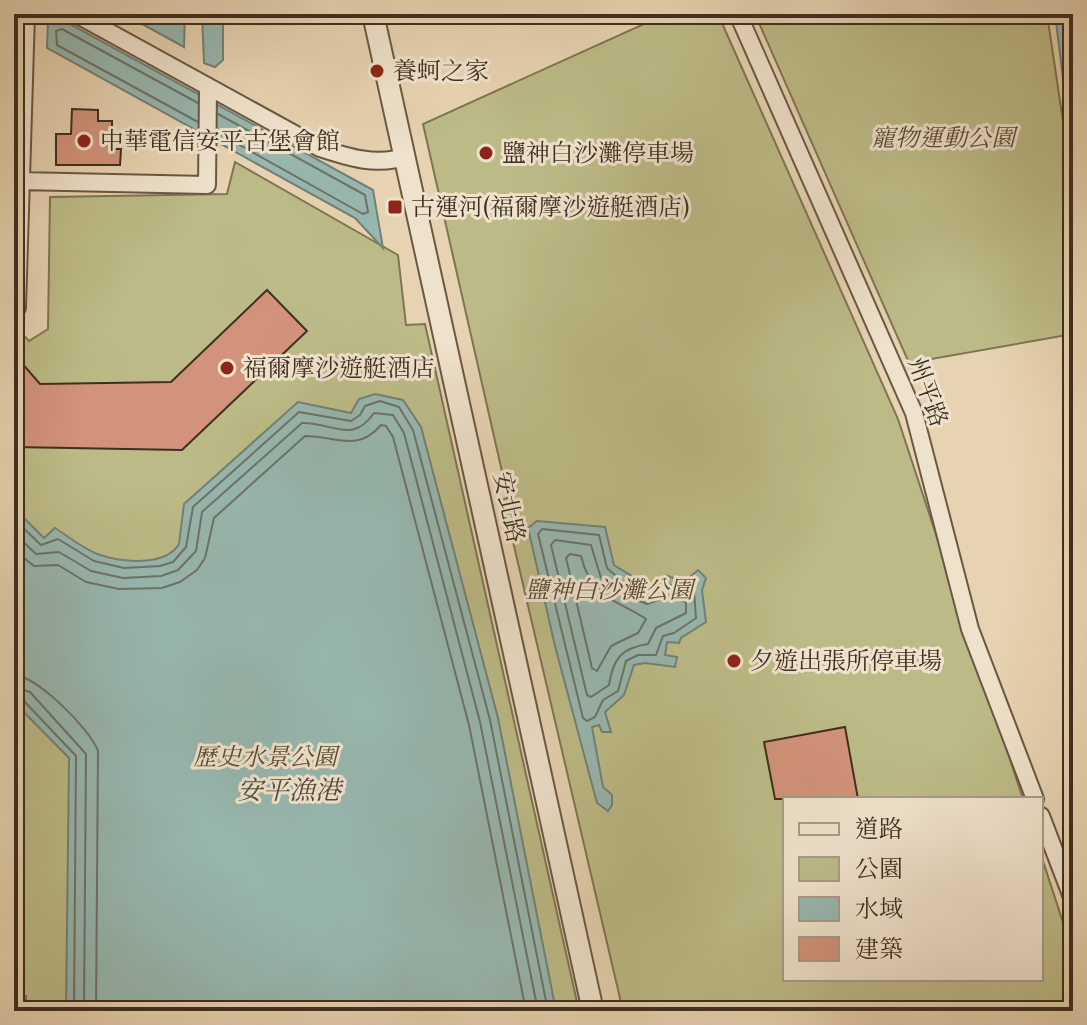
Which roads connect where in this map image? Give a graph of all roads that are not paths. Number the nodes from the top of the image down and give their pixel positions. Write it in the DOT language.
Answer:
graph roads {
  1 [pos="26,14"];
  2 [pos="76,14"];
  3 [pos="373,14"];
  4 [pos="738,14"];
  5 [pos="208,89"];
  6 [pos="406,156"];
  7 [pos="19,181"];
  8 [pos="17,308"];
  9 [pos="1034,797"];
  10 [pos="1043,821"];
  11 [pos="1073,900"];
  12 [pos="593,1011"];
  1 -- 7 [label="street"];
  2 -- 5 [label="street"];
  3 -- 6 [label="street, 安北路"];
  4 -- 9 [label="street, 州平路"];
  5 -- 6 [label="street"];
  5 -- 7 [label="street"];
  6 -- 12 [label="street, 安北路"];
  7 -- 8 [label="street"];
  10 -- 11 [label="street"];
}
